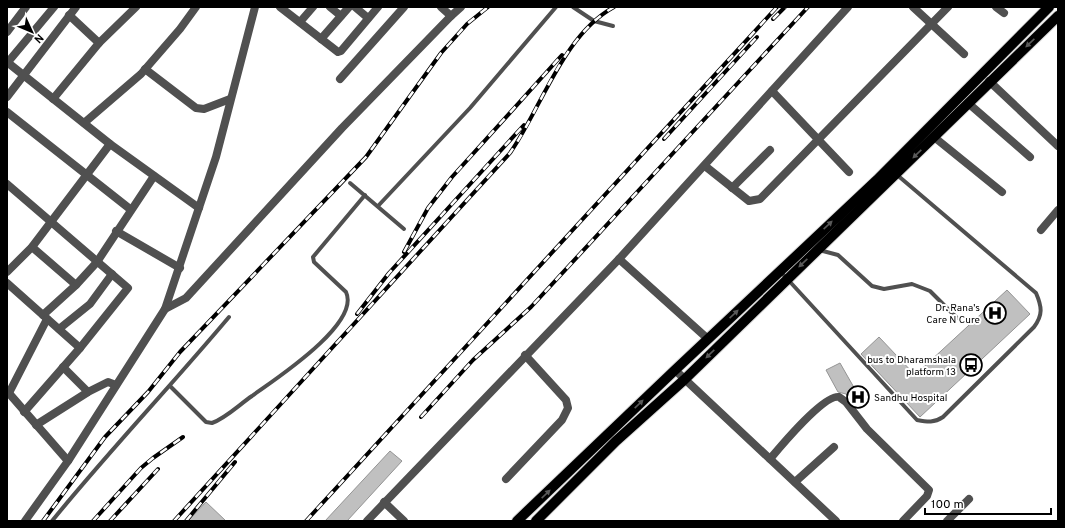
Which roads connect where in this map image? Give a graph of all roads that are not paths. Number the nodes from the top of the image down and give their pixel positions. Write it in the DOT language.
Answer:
graph roads {
  1 [pos="26,7"];
  2 [pos="54,7"];
  3 [pos="76,7"];
  4 [pos="136,7"];
  5 [pos="196,7"];
  6 [pos="254,7"];
  7 [pos="280,7"];
  8 [pos="313,7"];
  9 [pos="330,7"];
  10 [pos="349,7"];
  11 [pos="355,7"];
  12 [pos="378,7"];
  13 [pos="404,7"];
  14 [pos="441,7"];
  15 [pos="461,7"];
  16 [pos="556,7"];
  17 [pos="573,7"];
  18 [pos="848,7"];
  19 [pos="913,7"];
  20 [pos="948,7"];
  21 [pos="996,7"];
  22 [pos="1049,7"];
  23 [pos="1004,13"];
  24 [pos="69,15"];
  25 [pos="341,16"];
  26 [pos="451,16"];
  27 [pos="1058,16"];
  28 [pos="368,18"];
  29 [pos="300,22"];
  30 [pos="932,25"];
  31 [pos="613,26"];
  32 [pos="7,32"];
  33 [pos="321,39"];
  34 [pos="99,43"];
  35 [pos="964,54"];
  36 [pos="7,62"];
  37 [pos="145,69"];
  38 [pos="24,75"];
  39 [pos="340,80"];
  40 [pos="989,81"];
  41 [pos="772,91"];
  42 [pos="7,97"];
  43 [pos="53,99"];
  44 [pos="230,99"];
  45 [pos="968,104"];
  46 [pos="7,112"];
  47 [pos="84,123"];
  48 [pos="934,137"];
  49 [pos="819,139"];
  50 [pos="110,144"];
  51 [pos="1058,146"];
  52 [pos="770,150"];
  53 [pos="1030,157"];
  54 [pos="704,166"];
  55 [pos="892,171"];
  56 [pos="849,172"];
  57 [pos="86,175"];
  58 [pos="154,176"];
  59 [pos="350,183"];
  60 [pos="7,184"];
  61 [pos="732,188"];
  62 [pos="1002,192"];
  63 [pos="365,195"];
  64 [pos="378,206"];
  65 [pos="199,208"];
  66 [pos="130,209"];
  67 [pos="1058,210"];
  68 [pos="52,221"];
  69 [pos="404,229"];
  70 [pos="1041,230"];
  71 [pos="116,231"];
  72 [pos="809,244"];
  73 [pos="32,247"];
  74 [pos="818,250"];
  75 [pos="619,259"];
  76 [pos="97,262"];
  77 [pos="180,268"];
  78 [pos="779,271"];
  79 [pos="7,272"];
  80 [pos="112,274"];
  81 [pos="787,279"];
  82 [pos="7,283"];
  83 [pos="76,284"];
  84 [pos="165,308"];
  85 [pos="45,317"];
  86 [pos="229,317"];
  87 [pos="957,318"];
  88 [pos="58,329"];
  89 [pos="708,339"];
  90 [pos="80,348"];
  91 [pos="525,355"];
  92 [pos="63,367"];
  93 [pos="674,370"];
  94 [pos="684,380"];
  95 [pos="116,385"];
  96 [pos="170,386"];
  97 [pos="8,392"];
  98 [pos="88,392"];
  99 [pos="24,412"];
  100 [pos="36,425"];
  101 [pos="834,446"];
  102 [pos="770,460"];
  103 [pos="68,461"];
  104 [pos="506,479"];
  105 [pos="795,482"];
  106 [pos="969,499"];
  107 [pos="384,502"];
  108 [pos="524,519"];
  109 [pos="25,521"];
  110 [pos="52,521"];
  111 [pos="367,521"];
  112 [pos="404,521"];
  113 [pos="536,521"];
  114 [pos="836,521"];
  115 [pos="903,521"];
  116 [pos="947,521"];
  1 -- 32 [label="street"];
  2 -- 36 [label="street"];
  3 -- 24 [label="street"];
  4 -- 34 [label="street"];
  5 -- 37 [label="street"];
  6 -- 44 [label="street"];
  7 -- 29 [label="street"];
  8 -- 29 [label="street"];
  9 -- 25 [label="street"];
  10 -- 25 [label="street"];
  11 -- 28 [label="street"];
  12 -- 28 [label="street"];
  13 -- 39 [label="street"];
  14 -- 26 [label="street"];
  15 -- 26 [label="street"];
  16 -- 64 [label="lane"];
  17 -- 31 [label="lane"];
  18 -- 41 [label="street"];
  19 -- 30 [label="street"];
  20 -- 30 [label="street"];
  21 -- 23 [label="street"];
  22 -- 55 [label="main road"];
  24 -- 34 [label="street"];
  24 -- 38 [label="street"];
  25 -- 33 [label="street"];
  26 -- 84 [label="street"];
  27 -- 40 [label="main road, one-way"];
  28 -- 33 [label="street"];
  29 -- 33 [label="street"];
  30 -- 35 [label="street"];
  30 -- 49 [label="street"];
  34 -- 43 [label="street"];
  36 -- 38 [label="street"];
  37 -- 44 [label="street"];
  37 -- 47 [label="street"];
  38 -- 42 [label="street"];
  38 -- 43 [label="street"];
  40 -- 45 [label="main road"];
  40 -- 51 [label="street"];
  41 -- 49 [label="street"];
  41 -- 54 [label="street"];
  43 -- 47 [label="street"];
  44 -- 65 [label="street"];
  45 -- 48 [label="main road"];
  45 -- 53 [label="street"];
  46 -- 57 [label="street"];
  47 -- 50 [label="street"];
  48 -- 55 [label="main road, one-way"];
  48 -- 62 [label="street"];
  49 -- 56 [label="street"];
  49 -- 61 [label="street"];
  50 -- 57 [label="street"];
  50 -- 58 [label="street"];
  52 -- 61 [label="street"];
  54 -- 61 [label="street"];
  54 -- 75 [label="street"];
  72 -- 55 [label="main road, one-way"];
  55 -- 74 [label="main road"];
  55 -- 81 [label="lane"];
  57 -- 66 [label="street"];
  57 -- 68 [label="street"];
  58 -- 65 [label="street"];
  58 -- 66 [label="street"];
  59 -- 63 [label="lane"];
  60 -- 68 [label="street"];
  63 -- 64 [label="lane"];
  63 -- 96 [label="lane"];
  64 -- 69 [label="lane"];
  65 -- 77 [label="street"];
  66 -- 71 [label="street"];
  67 -- 70 [label="street"];
  68 -- 73 [label="street"];
  68 -- 76 [label="street"];
  71 -- 76 [label="street"];
  71 -- 77 [label="street"];
  72 -- 74 [label="lane"];
  72 -- 78 [label="main road"];
  73 -- 79 [label="street"];
  73 -- 83 [label="street"];
  74 -- 81 [label="main road, one-way"];
  74 -- 87 [label="lane"];
  75 -- 89 [label="street"];
  75 -- 91 [label="street"];
  76 -- 80 [label="street"];
  76 -- 83 [label="street"];
  77 -- 84 [label="street"];
  78 -- 81 [label="lane"];
  89 -- 78 [label="main road, one-way"];
  80 -- 88 [label="street"];
  80 -- 90 [label="street"];
  81 -- 94 [label="main road, one-way"];
  82 -- 85 [label="street"];
  83 -- 85 [label="street"];
  84 -- 95 [label="street"];
  85 -- 88 [label="street"];
  85 -- 97 [label="street"];
  86 -- 96 [label="lane"];
  88 -- 90 [label="street"];
  89 -- 93 [label="main road"];
  90 -- 92 [label="street"];
  91 -- 104 [label="street"];
  91 -- 107 [label="street"];
  92 -- 98 [label="street"];
  92 -- 99 [label="street"];
  93 -- 94 [label="street"];
  108 -- 93 [label="main road, one-way"];
  94 -- 102 [label="street"];
  94 -- 113 [label="main road"];
  95 -- 98 [label="street"];
  95 -- 103 [label="street"];
  96 -- 110 [label="lane"];
  97 -- 99 [label="street"];
  98 -- 100 [label="street"];
  99 -- 100 [label="street"];
  100 -- 103 [label="street"];
  101 -- 105 [label="street"];
  102 -- 105 [label="street"];
  102 -- 115 [label="street"];
  103 -- 109 [label="street"];
  105 -- 114 [label="street"];
  106 -- 116 [label="street"];
  107 -- 111 [label="street"];
  107 -- 112 [label="street"];
}
